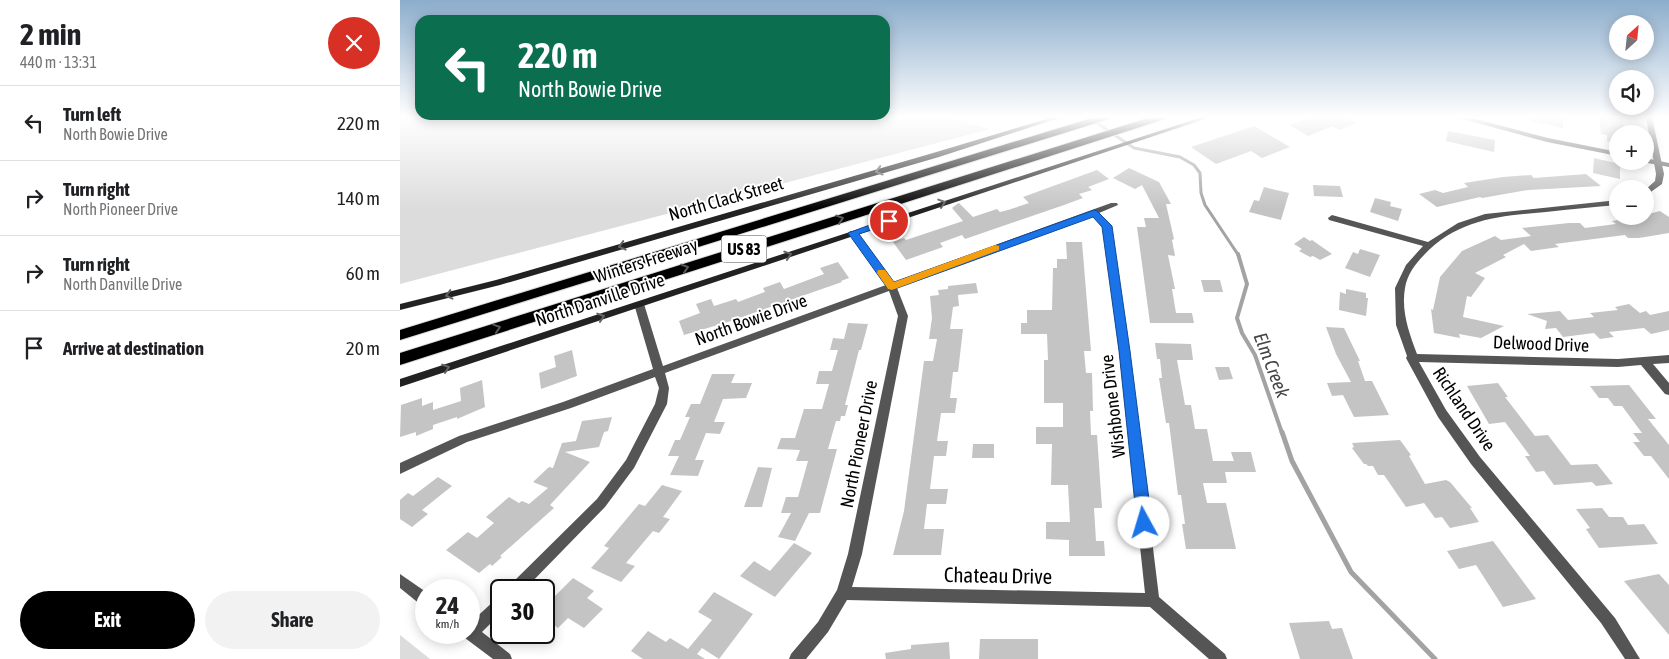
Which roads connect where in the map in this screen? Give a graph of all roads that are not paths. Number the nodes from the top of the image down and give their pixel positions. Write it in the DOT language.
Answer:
graph roads {
  1 [pos="959,148"];
  2 [pos="1004,148"];
  3 [pos="1064,148"];
  4 [pos="1111,148"];
  5 [pos="1586,148"];
  6 [pos="1656,148"];
  7 [pos="1609,152"];
  8 [pos="1654,162"];
  9 [pos="1659,163"];
  10 [pos="1669,165"];
  11 [pos="1654,186"];
  12 [pos="1609,203"];
  13 [pos="1114,205"];
  14 [pos="1094,213"];
  15 [pos="1332,218"];
  16 [pos="853,233"];
  17 [pos="1429,245"];
  18 [pos="564,283"];
  19 [pos="892,286"];
  20 [pos="638,304"];
  21 [pos="400,307"];
  22 [pos="400,326"];
  23 [pos="400,335"];
  24 [pos="1411,358"];
  25 [pos="400,359"];
  26 [pos="1669,359"];
  27 [pos="1644,361"];
  28 [pos="659,371"];
  29 [pos="400,383"];
  30 [pos="1669,391"];
  31 [pos="400,469"];
  32 [pos="526,579"];
  33 [pos="400,580"];
  34 [pos="415,592"];
  35 [pos="842,593"];
  36 [pos="1153,600"];
  37 [pos="490,614"];
  38 [pos="480,623"];
  39 [pos="480,640"];
  40 [pos="505,659"];
  41 [pos="796,659"];
  42 [pos="1220,659"];
  43 [pos="1632,659"];
  1 -- 21 [label="main road, North Clack Street, one-way"];
  2 -- 18 [label="highway, Winters Freeway / US 83"];
  25 -- 3 [label="highway, Winters Freeway / US 83, one-way"];
  16 -- 4 [label="main road, North Danville Drive, one-way"];
  5 -- 7 [label="street"];
  6 -- 9 [label="street"];
  8 -- 9 [label="street"];
  9 -- 10 [label="street"];
  9 -- 11 [label="street"];
  12 -- 17 [label="street, Richland Drive"];
  13 -- 14 [label="street, North Bowie Drive"];
  14 -- 19 [label="street, North Bowie Drive"];
  14 -- 36 [label="street, Wishbone Drive"];
  15 -- 17 [label="street"];
  16 -- 19 [label="street, North Pioneer Drive"];
  20 -- 16 [label="main road, North Danville Drive, one-way"];
  17 -- 24 [label="street, Richland Drive"];
  18 -- 22 [label="highway"];
  18 -- 23 [label="highway, Winters Freeway / US 83"];
  19 -- 28 [label="street, North Bowie Drive"];
  19 -- 35 [label="street, North Pioneer Drive"];
  20 -- 28 [label="street"];
  29 -- 20 [label="main road, North Danville Drive, one-way"];
  24 -- 27 [label="street, Delwood Drive"];
  24 -- 43 [label="street, Richland Drive"];
  26 -- 27 [label="street, Delwood Drive"];
  27 -- 30 [label="street"];
  28 -- 31 [label="street, North Bowie Drive"];
  28 -- 32 [label="street"];
  33 -- 34 [label="street"];
  35 -- 36 [label="street, Chateau Drive"];
  35 -- 41 [label="street, North Pioneer Drive"];
  36 -- 42 [label="street"];
  37 -- 38 [label="street"];
  39 -- 40 [label="street"];
}
